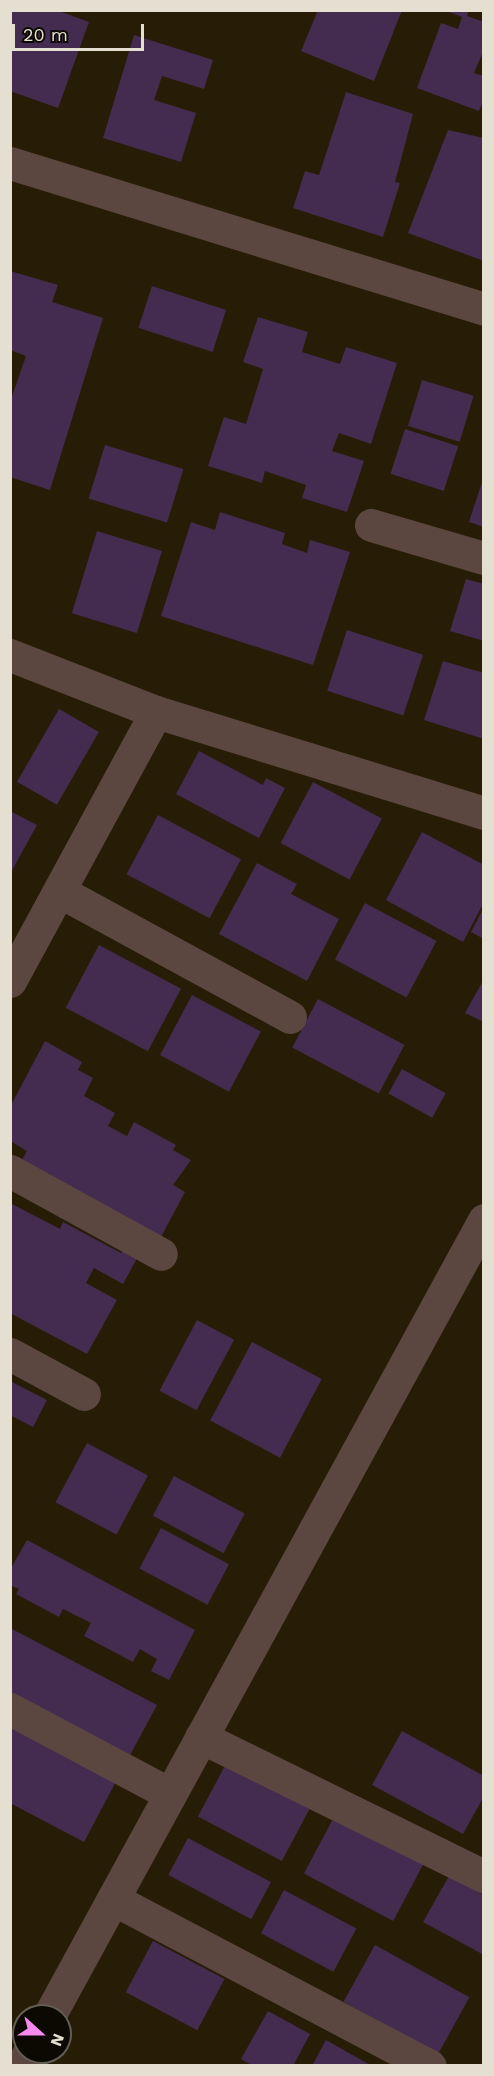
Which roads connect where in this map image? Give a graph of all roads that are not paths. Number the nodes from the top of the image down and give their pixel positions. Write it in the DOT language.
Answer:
graph roads {
  1 [pos="10,163"];
  2 [pos="483,309"];
  3 [pos="371,525"];
  4 [pos="483,558"];
  5 [pos="10,654"];
  6 [pos="156,712"];
  7 [pos="483,813"];
  8 [pos="59,891"];
  9 [pos="10,981"];
  10 [pos="290,1017"];
  11 [pos="10,1172"];
  12 [pos="483,1220"];
  13 [pos="161,1254"];
  14 [pos="10,1354"];
  15 [pos="84,1394"];
  16 [pos="10,1709"];
  17 [pos="201,1737"];
  18 [pos="170,1794"];
  19 [pos="483,1876"];
  20 [pos="113,1899"];
  21 [pos="56,2004"];
  22 [pos="430,2066"];
  1 -- 2 [label="street"];
  3 -- 4 [label="street"];
  5 -- 6 [label="street"];
  6 -- 7 [label="street"];
  6 -- 8 [label="street"];
  8 -- 9 [label="street"];
  8 -- 10 [label="street"];
  11 -- 13 [label="street"];
  12 -- 17 [label="street"];
  14 -- 15 [label="street"];
  16 -- 18 [label="street"];
  17 -- 18 [label="street"];
  17 -- 19 [label="street"];
  18 -- 20 [label="street"];
  20 -- 21 [label="street"];
  20 -- 22 [label="street"];
}
